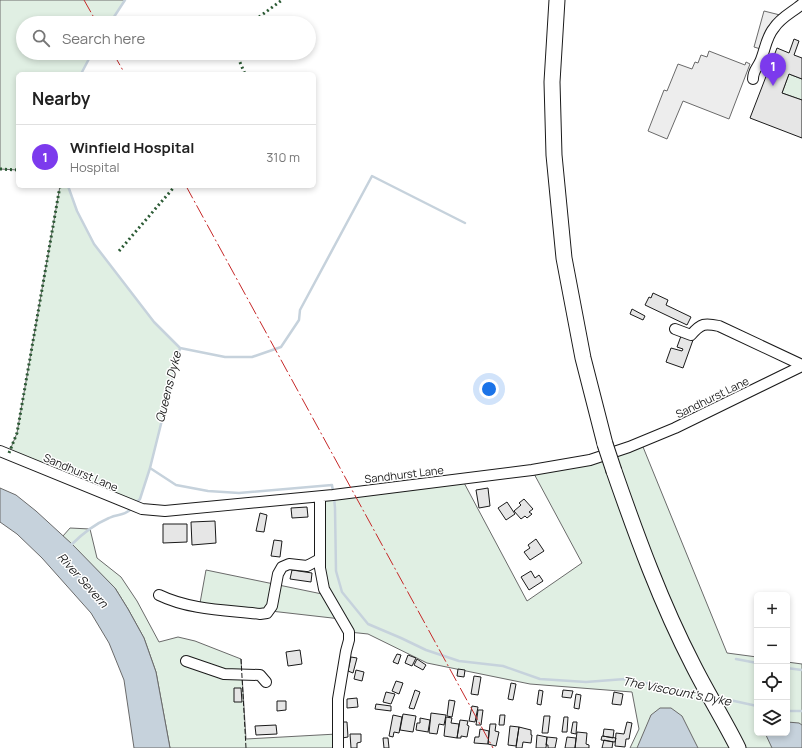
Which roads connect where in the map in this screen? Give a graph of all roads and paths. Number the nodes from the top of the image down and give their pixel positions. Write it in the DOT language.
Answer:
graph roads {
  1 [pos="557,0"];
  2 [pos="801,8"];
  3 [pos="753,79"];
  4 [pos="675,329"];
  5 [pos="802,366"];
  6 [pos="0,452"];
  7 [pos="320,497"];
  8 [pos="320,559"];
  9 [pos="159,595"];
  10 [pos="186,660"];
  11 [pos="266,682"];
  12 [pos="338,748"];
  13 [pos="738,748"];
  1 -- 13 [label="highway, bridge"];
  2 -- 3 [label="street"];
  4 -- 5 [label="street"];
  5 -- 7 [label="street, Sandhurst Lane"];
  6 -- 7 [label="street, Sandhurst Lane"];
  7 -- 8 [label="street"];
  8 -- 9 [label="street"];
  8 -- 12 [label="street"];
  10 -- 11 [label="street"];
}
